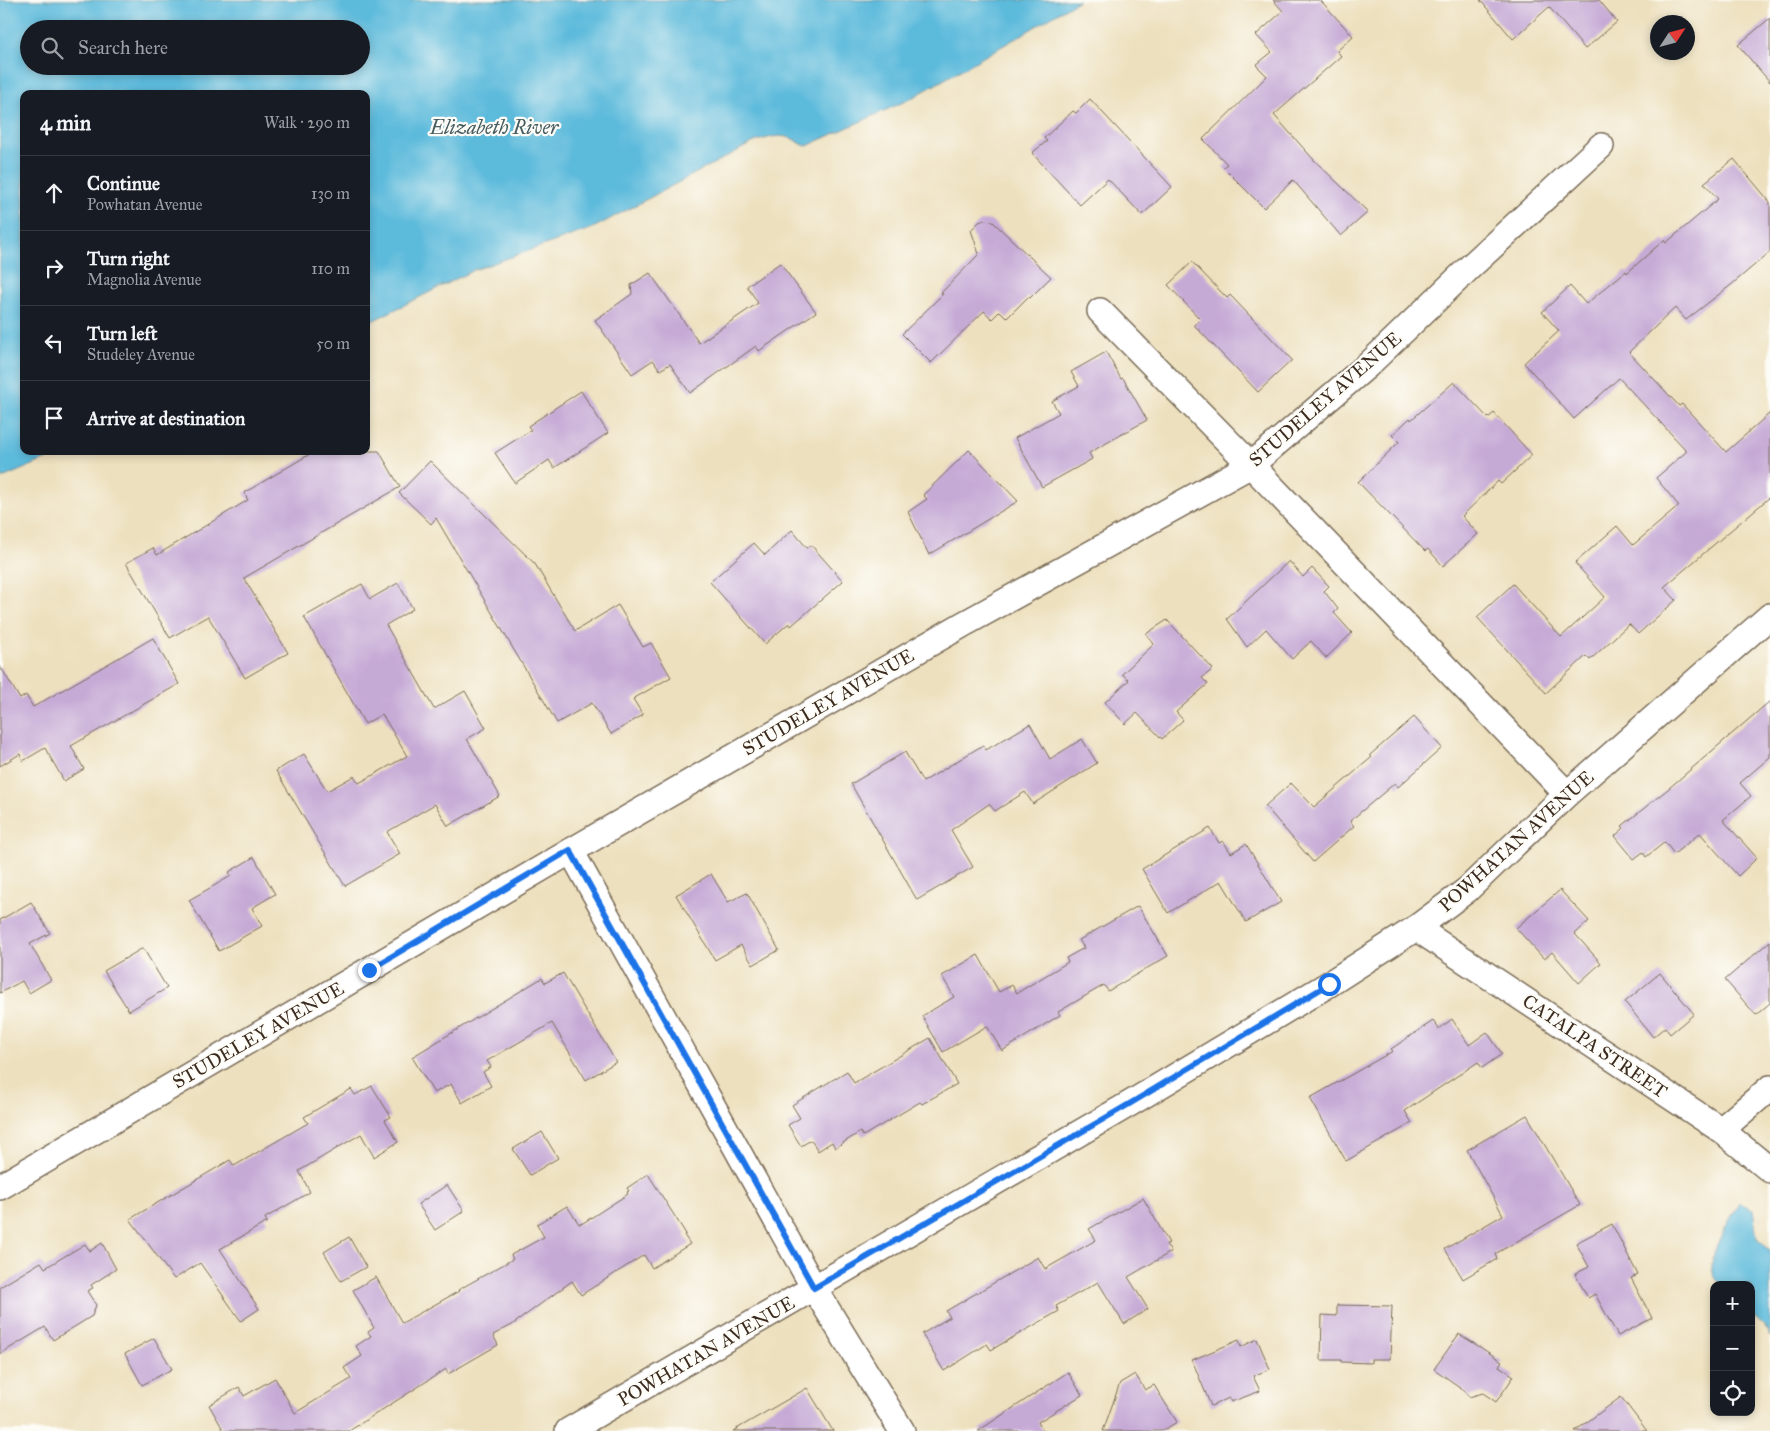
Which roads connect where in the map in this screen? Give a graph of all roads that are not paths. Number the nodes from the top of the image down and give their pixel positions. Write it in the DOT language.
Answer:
graph roads {
  1 [pos="1601,146"];
  2 [pos="1100,311"];
  3 [pos="1251,465"];
  4 [pos="1770,616"];
  5 [pos="1567,794"];
  6 [pos="570,850"];
  7 [pos="1416,928"];
  8 [pos="1770,1088"];
  9 [pos="1721,1130"];
  10 [pos="1770,1170"];
  11 [pos="0,1187"];
  12 [pos="814,1288"];
  13 [pos="568,1431"];
  14 [pos="902,1431"];
  1 -- 3 [label="street, STUDELEY AVENUE"];
  2 -- 3 [label="street"];
  3 -- 5 [label="street"];
  3 -- 6 [label="street, STUDELEY AVENUE"];
  4 -- 5 [label="street, POWHATAN AVENUE"];
  5 -- 7 [label="street, POWHATAN AVENUE"];
  6 -- 11 [label="street, STUDELEY AVENUE"];
  6 -- 12 [label="street"];
  7 -- 9 [label="street, CATALPA STREET"];
  7 -- 12 [label="street, POWHATAN AVENUE"];
  8 -- 9 [label="street"];
  9 -- 10 [label="street, CATALPA STREET"];
  12 -- 13 [label="street, POWHATAN AVENUE"];
  12 -- 14 [label="street"];
}
